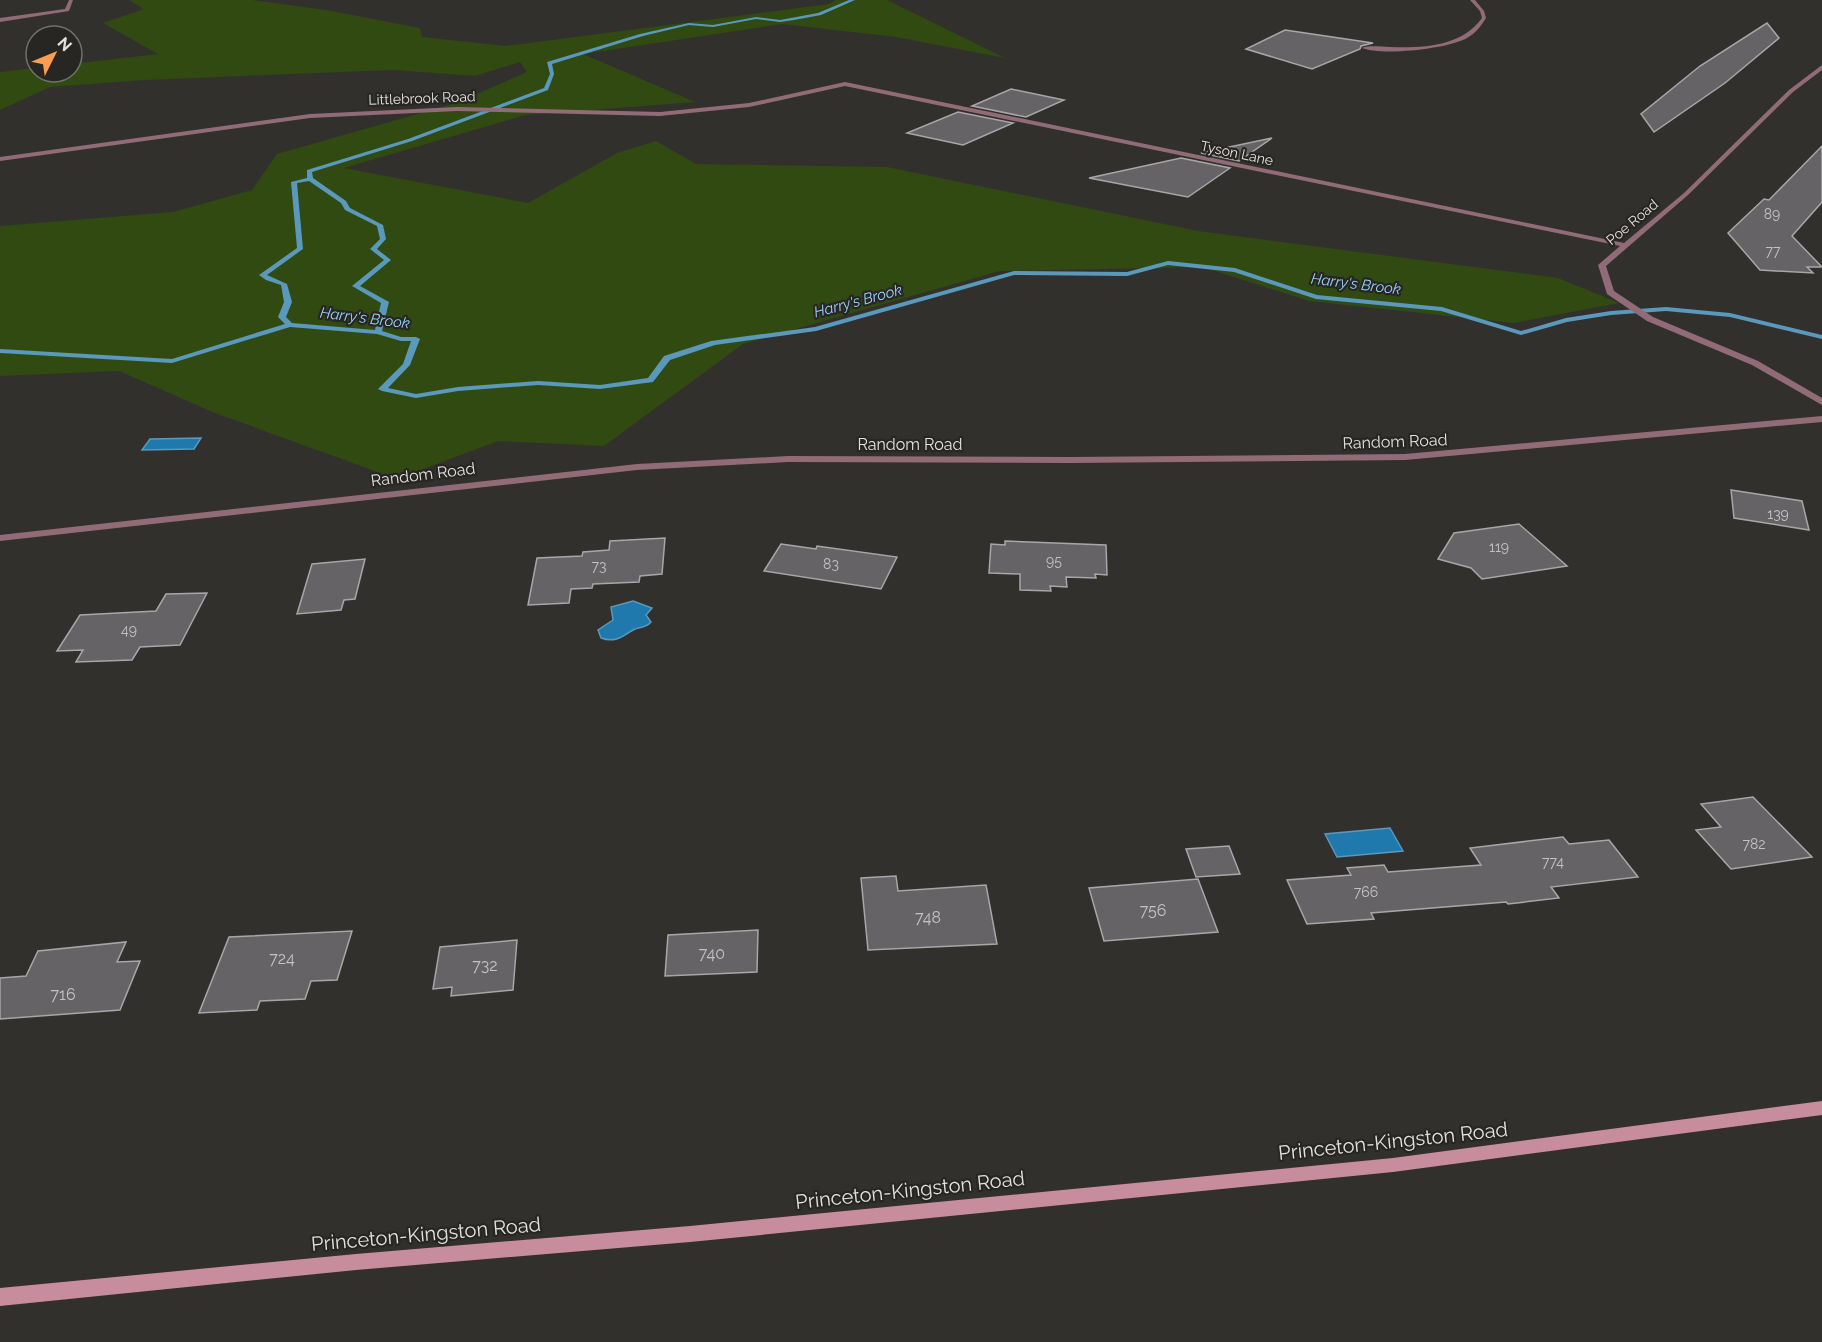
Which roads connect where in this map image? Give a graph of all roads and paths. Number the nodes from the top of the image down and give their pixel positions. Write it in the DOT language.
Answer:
graph roads {
  1 [pos="71,0"];
  2 [pos="1472,0"];
  3 [pos="0,20"];
  4 [pos="1365,48"];
  5 [pos="1822,67"];
  6 [pos="845,84"];
  7 [pos="0,159"];
  8 [pos="1625,245"];
  9 [pos="1822,402"];
  10 [pos="1822,418"];
  11 [pos="0,538"];
  12 [pos="1822,1108"];
  13 [pos="0,1297"];
  1 -- 3 [label="street"];
  2 -- 4 [label="street"];
  5 -- 8 [label="street, Poe Road"];
  6 -- 7 [label="street, Littlebrook Road"];
  6 -- 8 [label="street, Tyson Lane"];
  8 -- 9 [label="street, Poe Road"];
  10 -- 11 [label="street, Random Road"];
  12 -- 13 [label="main road, Princeton-Kingston Road"];
}
